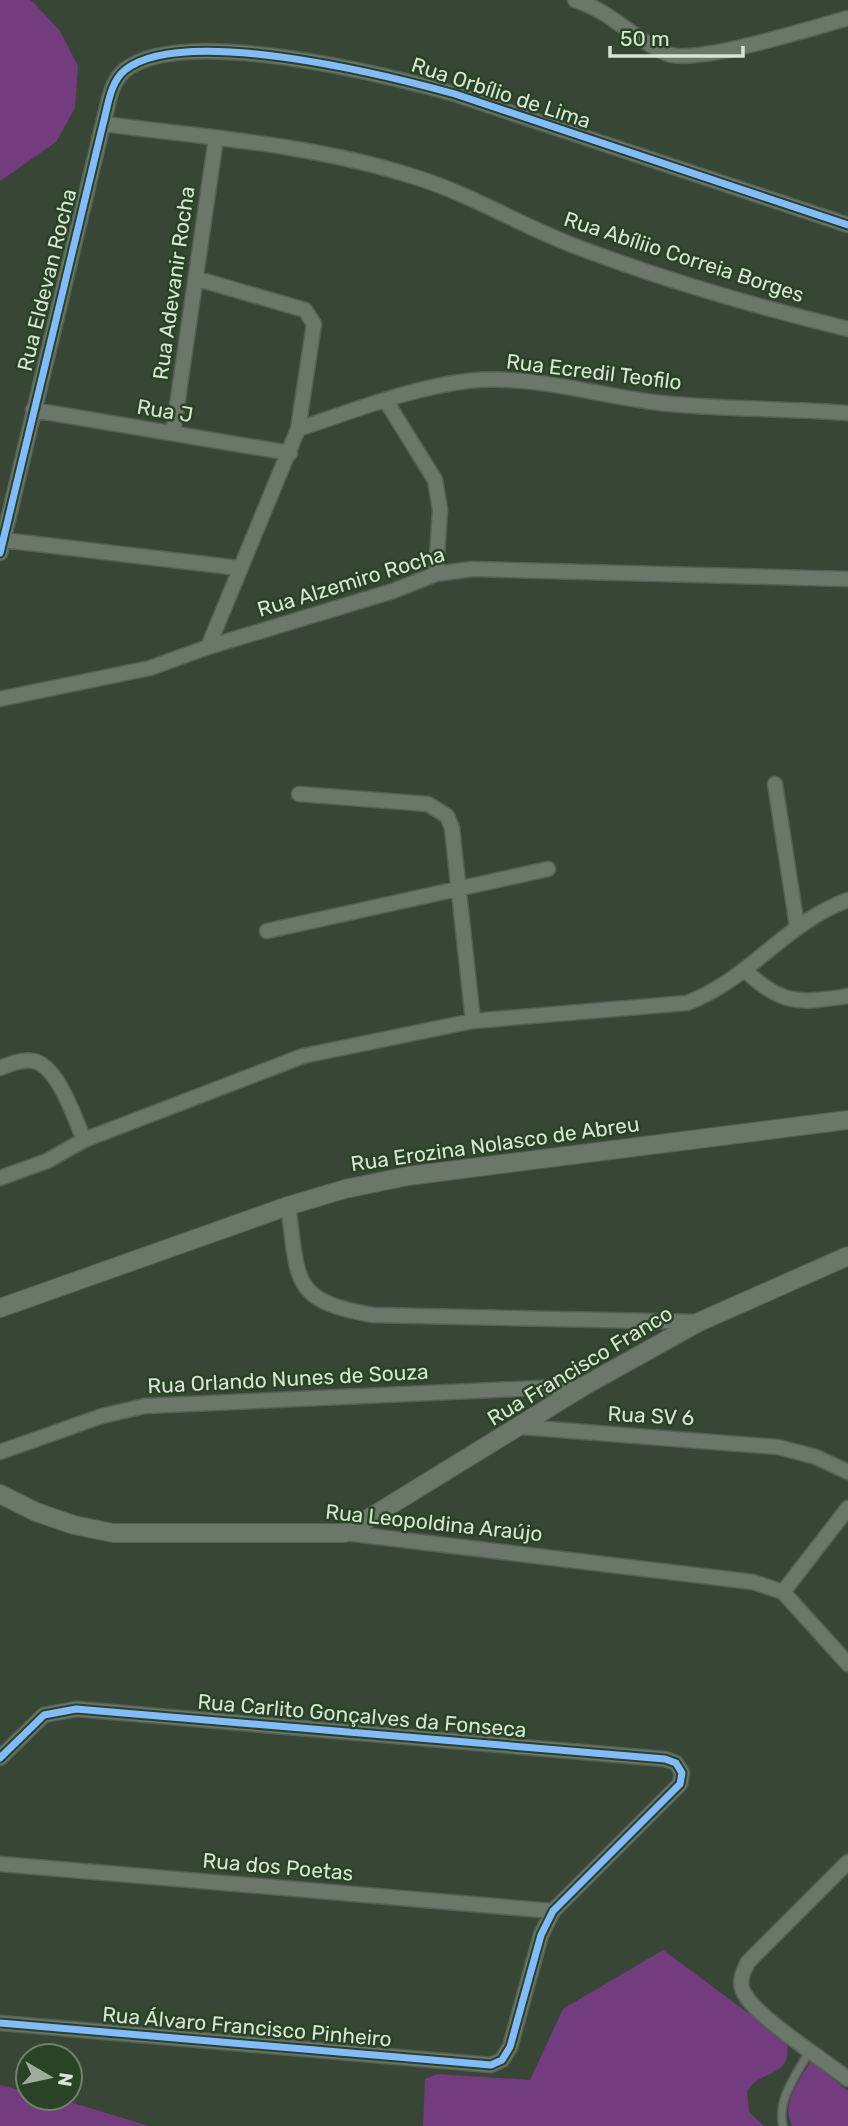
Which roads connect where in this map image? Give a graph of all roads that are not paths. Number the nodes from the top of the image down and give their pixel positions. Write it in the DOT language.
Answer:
graph roads {
  1 [pos="575,0"];
  2 [pos="848,18"];
  3 [pos="134,64"];
  4 [pos="103,124"];
  5 [pos="216,138"];
  6 [pos="848,225"];
  7 [pos="198,279"];
  8 [pos="848,329"];
  9 [pos="386,401"];
  10 [pos="33,410"];
  11 [pos="848,413"];
  12 [pos="298,429"];
  13 [pos="173,433"];
  14 [pos="289,453"];
  15 [pos="1,547"];
  16 [pos="239,568"];
  17 [pos="436,574"];
  18 [pos="848,579"];
  19 [pos="208,647"];
  20 [pos="0,699"];
  21 [pos="775,784"];
  22 [pos="299,794"];
  23 [pos="548,869"];
  24 [pos="458,890"];
  25 [pos="848,900"];
  26 [pos="797,926"];
  27 [pos="267,931"];
  28 [pos="746,971"];
  29 [pos="848,996"];
  30 [pos="474,1021"];
  31 [pos="0,1068"];
  32 [pos="848,1120"];
  33 [pos="84,1140"];
  34 [pos="0,1178"];
  35 [pos="288,1206"];
  36 [pos="848,1256"];
  37 [pos="0,1308"];
  38 [pos="699,1322"];
  39 [pos="584,1385"];
  40 [pos="521,1427"];
  41 [pos="0,1452"];
  42 [pos="848,1472"];
  43 [pos="0,1494"];
  44 [pos="848,1508"];
  45 [pos="345,1533"];
  46 [pos="783,1592"];
  47 [pos="848,1664"];
  48 [pos="3,1750"];
  49 [pos="848,1862"];
  50 [pos="0,1864"];
  51 [pos="553,1911"];
  52 [pos="0,2023"];
  53 [pos="810,2049"];
  54 [pos="848,2079"];
  55 [pos="783,2126"];
  1 -- 2 [label="street"];
  3 -- 4 [label="street, Rua Eldevan Rocha"];
  3 -- 6 [label="street, Rua Orbílio de Lima"];
  4 -- 5 [label="street, Rua Abíliio Correia Borges"];
  4 -- 10 [label="street, Rua Eldevan Rocha"];
  5 -- 7 [label="street, Rua Adevanir Rocha"];
  5 -- 8 [label="street, Rua Abíliio Correia Borges"];
  7 -- 12 [label="street"];
  7 -- 13 [label="street, Rua Adevanir Rocha"];
  9 -- 11 [label="street, Rua Ecredil Teofilo"];
  9 -- 12 [label="street, Rua Ecredil Teofilo"];
  9 -- 17 [label="street"];
  10 -- 13 [label="street, Rua J"];
  10 -- 15 [label="street, Rua Eldevan Rocha"];
  12 -- 14 [label="street"];
  13 -- 14 [label="street, Rua J"];
  14 -- 16 [label="street"];
  15 -- 16 [label="street"];
  16 -- 19 [label="street"];
  17 -- 18 [label="street, Rua Alzemiro Rocha"];
  17 -- 19 [label="street, Rua Alzemiro Rocha"];
  19 -- 20 [label="street, Rua Alzemiro Rocha"];
  21 -- 26 [label="street"];
  22 -- 24 [label="street"];
  23 -- 24 [label="street"];
  24 -- 27 [label="street"];
  24 -- 30 [label="street"];
  25 -- 26 [label="street"];
  26 -- 28 [label="street"];
  28 -- 29 [label="street"];
  28 -- 30 [label="street"];
  30 -- 33 [label="street"];
  31 -- 33 [label="street"];
  32 -- 35 [label="street, Rua Erozina Nolasco de Abreu"];
  33 -- 34 [label="street"];
  35 -- 37 [label="street, Rua Erozina Nolasco de Abreu"];
  35 -- 38 [label="street"];
  36 -- 38 [label="street, Rua Francisco Franco"];
  38 -- 39 [label="street, Rua Francisco Franco"];
  39 -- 40 [label="street, Rua Francisco Franco"];
  39 -- 41 [label="street, Rua Orlando Nunes de Souza"];
  40 -- 42 [label="street, Rua SV 6"];
  40 -- 45 [label="street, Rua Francisco Franco"];
  43 -- 45 [label="street, Rua Leopoldina Araújo"];
  44 -- 46 [label="street"];
  45 -- 46 [label="street, Rua Leopoldina Araújo"];
  46 -- 47 [label="street"];
  48 -- 51 [label="street, Rua Carlito Gonçalves da Fonseca"];
  49 -- 53 [label="street"];
  50 -- 51 [label="street, Rua dos Poetas"];
  51 -- 52 [label="street, Rua Álvaro Francisco Pinheiro"];
  53 -- 54 [label="street"];
  53 -- 55 [label="lane"];
}
